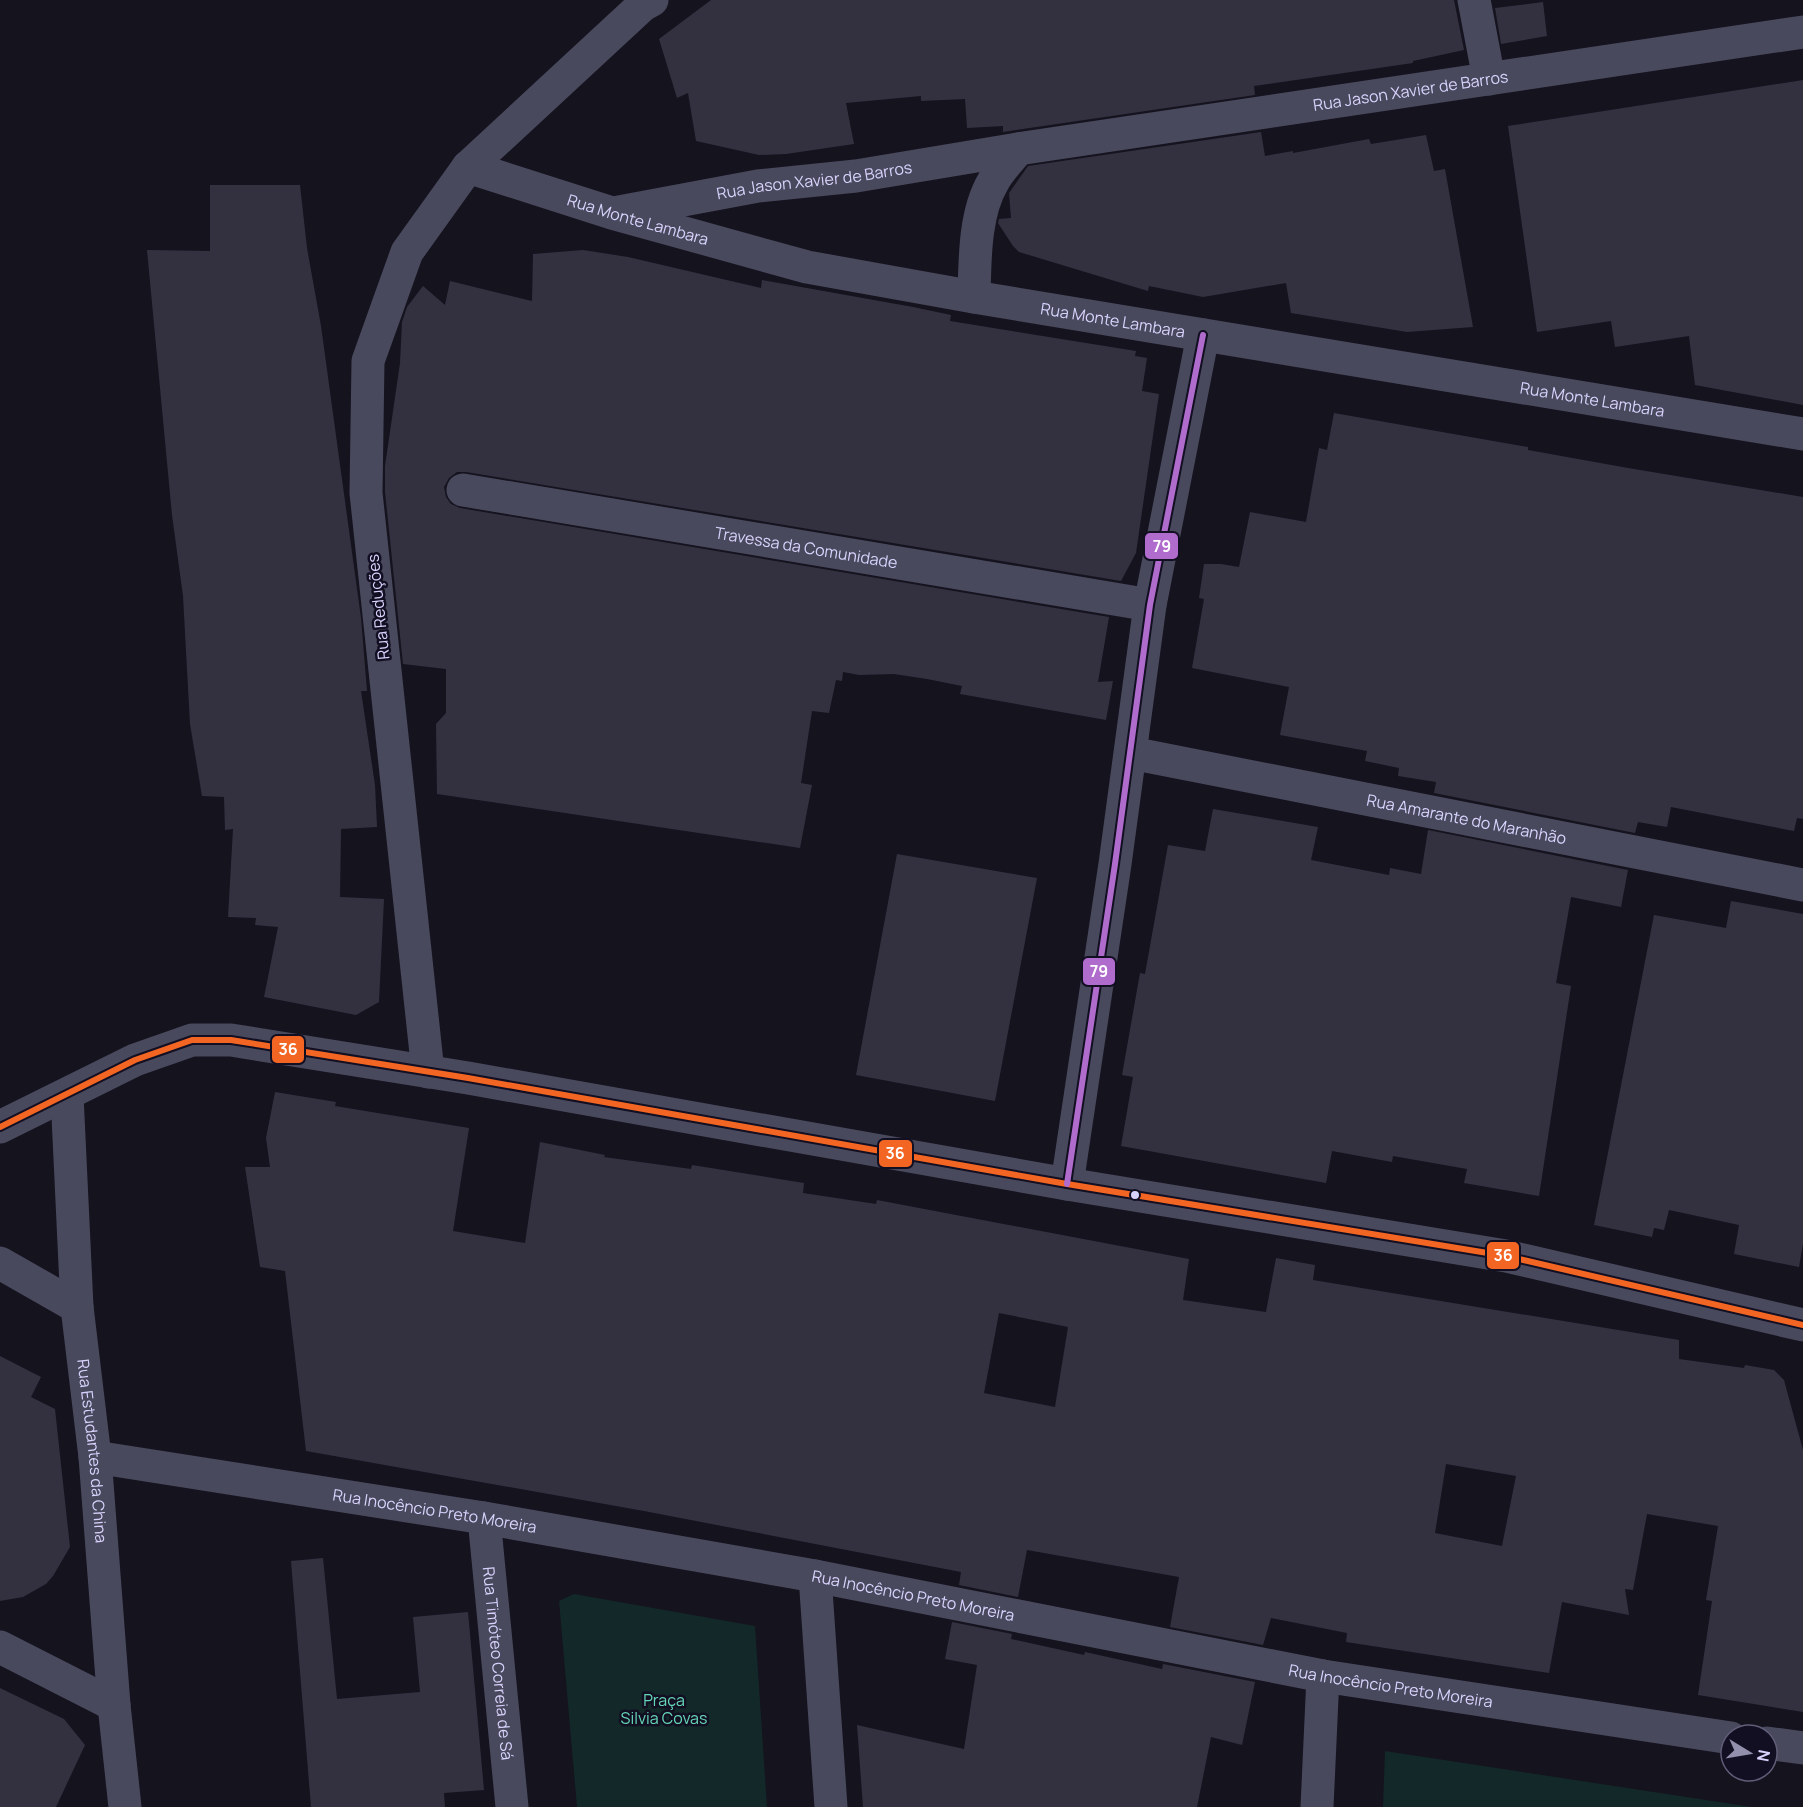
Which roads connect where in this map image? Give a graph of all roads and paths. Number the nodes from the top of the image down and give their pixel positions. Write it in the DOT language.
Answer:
graph roads {
  1 [pos="652,0"];
  2 [pos="1474,0"];
  3 [pos="1803,32"];
  4 [pos="1489,79"];
  5 [pos="1018,149"];
  6 [pos="468,167"];
  7 [pos="612,213"];
  8 [pos="974,297"];
  9 [pos="1203,335"];
  10 [pos="1803,434"];
  11 [pos="463,490"];
  12 [pos="1150,604"];
  13 [pos="1131,753"];
  14 [pos="1803,885"];
  15 [pos="428,1072"];
  16 [pos="67,1095"];
  17 [pos="0,1127"];
  18 [pos="1067,1184"];
  19 [pos="0,1263"];
  20 [pos="77,1307"];
  21 [pos="1803,1325"];
  22 [pos="94,1457"];
  23 [pos="484,1518"];
  24 [pos="815,1576"];
  25 [pos="0,1647"];
  26 [pos="1323,1676"];
  27 [pos="114,1705"];
  28 [pos="1719,1736"];
  29 [pos="1779,1745"];
  30 [pos="1803,1749"];
  31 [pos="125,1807"];
  32 [pos="512,1807"];
  33 [pos="831,1807"];
  34 [pos="1317,1807"];
  1 -- 6 [label="street, Rua Reduções"];
  2 -- 4 [label="street"];
  3 -- 4 [label="street, Rua Jason Xavier de Barros"];
  4 -- 5 [label="street, Rua Jason Xavier de Barros"];
  5 -- 7 [label="street, Rua Jason Xavier de Barros"];
  5 -- 8 [label="street"];
  6 -- 7 [label="street, Rua Monte Lambara"];
  6 -- 15 [label="street, Rua Reduções"];
  7 -- 8 [label="street, Rua Monte Lambara"];
  8 -- 9 [label="street, Rua Monte Lambara"];
  9 -- 10 [label="street, Rua Monte Lambara"];
  9 -- 12 [label="street"];
  11 -- 12 [label="street, Travessa da Comunidade"];
  12 -- 13 [label="street"];
  13 -- 14 [label="street, Rua Amarante do Maranhão"];
  13 -- 18 [label="street"];
  15 -- 16 [label="street"];
  15 -- 18 [label="street"];
  16 -- 17 [label="street"];
  16 -- 20 [label="street, Rua Estudantes da China"];
  18 -- 21 [label="street"];
  19 -- 20 [label="street"];
  20 -- 22 [label="street, Rua Estudantes da China"];
  22 -- 23 [label="street, Rua Inocêncio Preto Moreira"];
  22 -- 27 [label="street, Rua Estudantes da China"];
  23 -- 24 [label="street, Rua Inocêncio Preto Moreira"];
  23 -- 32 [label="street, Rua Timóteo Correia de Sá"];
  24 -- 26 [label="street, Rua Inocêncio Preto Moreira"];
  24 -- 33 [label="street"];
  25 -- 27 [label="street"];
  26 -- 28 [label="street, Rua Inocêncio Preto Moreira"];
  26 -- 34 [label="street"];
  27 -- 31 [label="street, Rua Estudantes da China"];
  29 -- 30 [label="street"];
}
